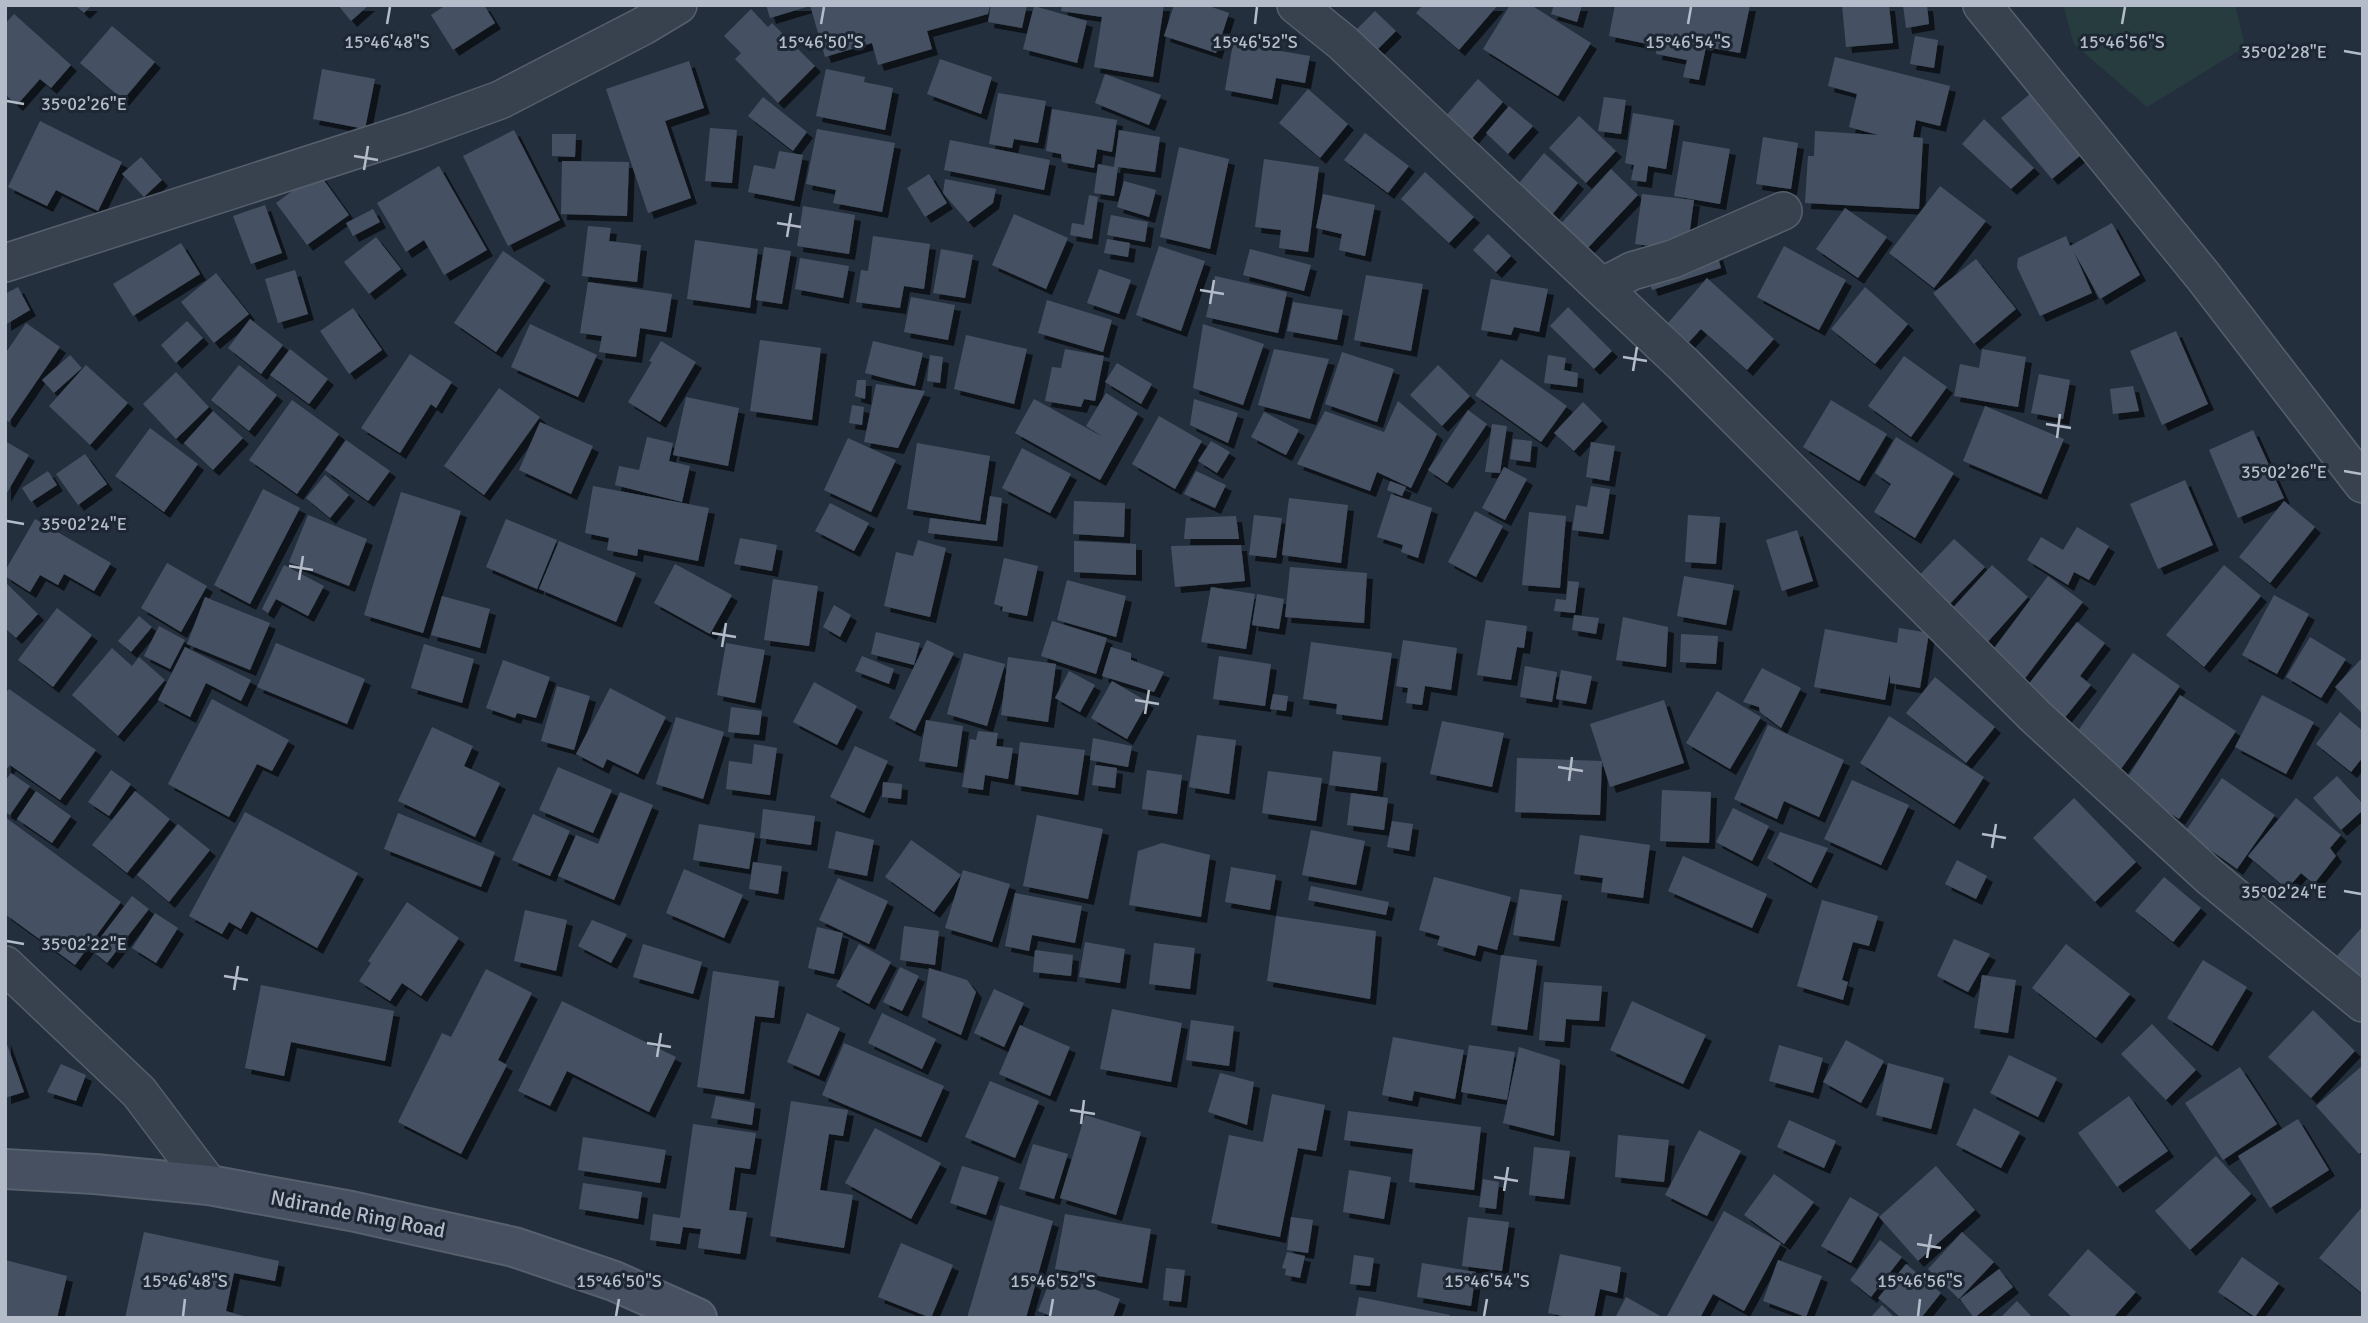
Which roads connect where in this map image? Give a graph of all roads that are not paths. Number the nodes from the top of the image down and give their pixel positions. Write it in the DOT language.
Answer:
graph roads {
  1 [pos="678,5"];
  2 [pos="1296,5"];
  3 [pos="1982,5"];
  4 [pos="1783,211"];
  5 [pos="5,263"];
  6 [pos="1602,287"];
  7 [pos="2363,484"];
  8 [pos="5,965"];
  9 [pos="2363,1003"];
  10 [pos="5,1169"];
  11 [pos="209,1185"];
  12 [pos="697,1318"];
  1 -- 5 [label="street"];
  2 -- 6 [label="street"];
  3 -- 7 [label="street"];
  4 -- 6 [label="street"];
  6 -- 9 [label="street"];
  8 -- 11 [label="street"];
  10 -- 11 [label="street, Ndirande Ring Road"];
  11 -- 12 [label="street, Ndirande Ring Road"];
}
